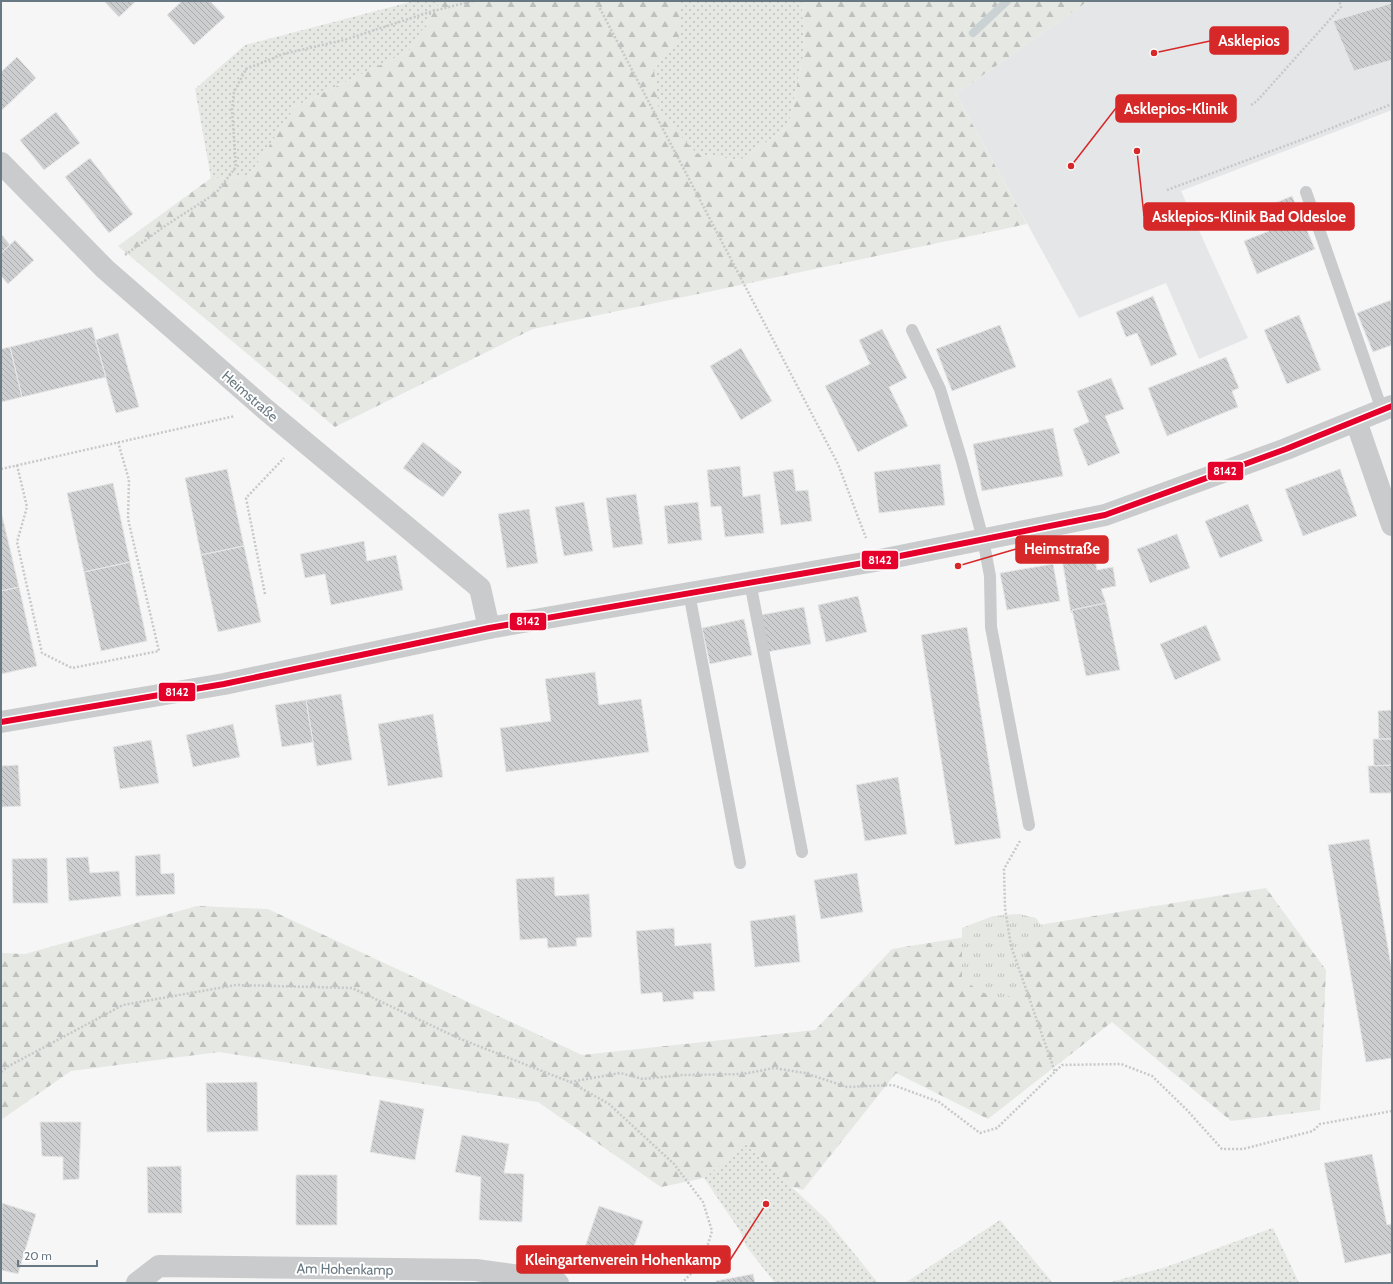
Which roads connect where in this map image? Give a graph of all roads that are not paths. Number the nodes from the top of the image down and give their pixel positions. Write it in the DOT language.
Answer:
graph roads {
  1 [pos="1,163"];
  2 [pos="1306,192"];
  3 [pos="912,330"];
  4 [pos="1387,408"];
  5 [pos="1356,421"];
  6 [pos="1392,526"];
  7 [pos="983,539"];
  8 [pos="750,582"];
  9 [pos="689,593"];
  10 [pos="489,628"];
  11 [pos="1,722"];
  12 [pos="1029,825"];
  13 [pos="802,852"];
  14 [pos="740,863"];
  15 [pos="137,1283"];
  16 [pos="558,1283"];
  1 -- 10 [label="street, Heimstraße"];
  2 -- 4 [label="lane"];
  3 -- 7 [label="lane"];
  4 -- 5 [label="street"];
  5 -- 6 [label="street"];
  5 -- 7 [label="street"];
  7 -- 8 [label="street"];
  7 -- 12 [label="lane"];
  8 -- 9 [label="street"];
  8 -- 13 [label="lane"];
  9 -- 10 [label="street"];
  9 -- 14 [label="lane"];
  10 -- 11 [label="street"];
  15 -- 16 [label="street, Am Hohenkamp"];
}
